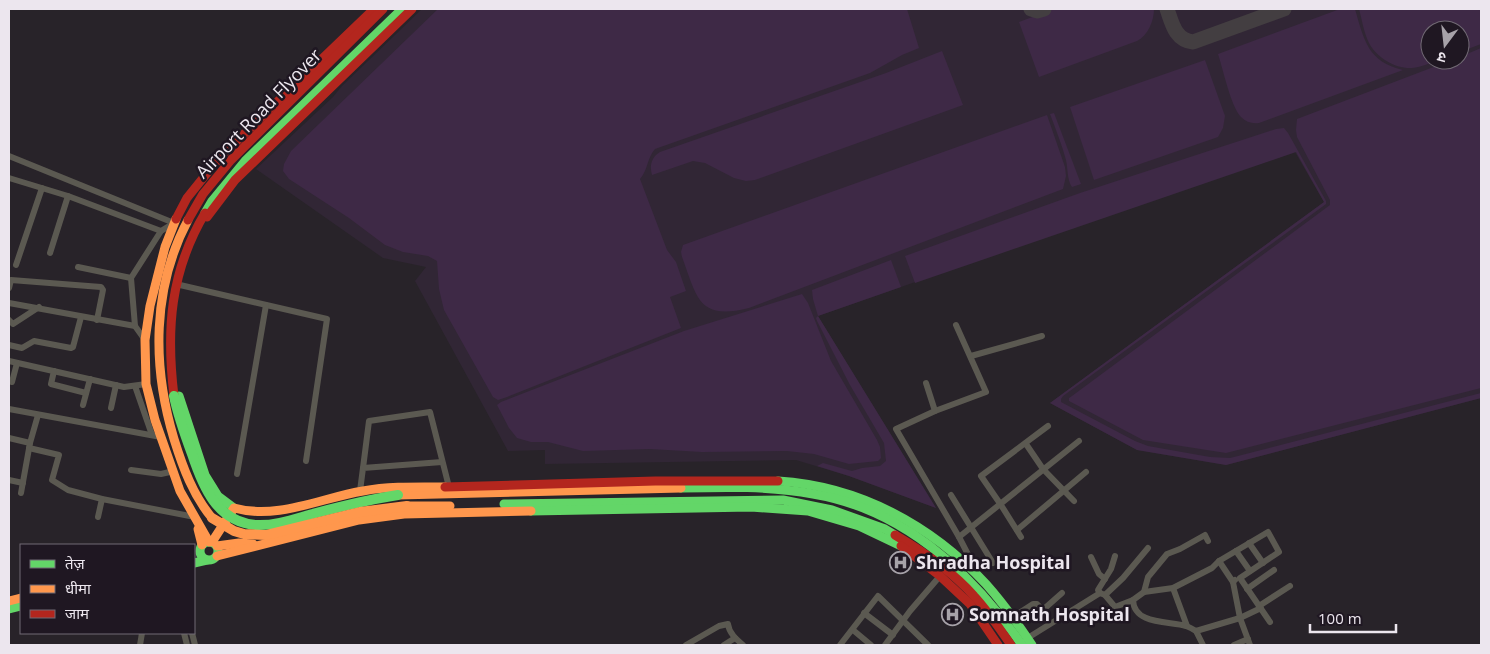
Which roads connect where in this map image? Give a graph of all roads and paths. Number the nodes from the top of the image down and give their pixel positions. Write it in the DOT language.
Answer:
graph roads {
  1 [pos="374,9"];
  2 [pos="383,9"];
  3 [pos="402,9"];
  4 [pos="412,9"];
  5 [pos="9,156"];
  6 [pos="9,178"];
  7 [pos="42,188"];
  8 [pos="68,196"];
  9 [pos="174,223"];
  10 [pos="161,231"];
  11 [pos="188,250"];
  12 [pos="50,253"];
  13 [pos="16,265"];
  14 [pos="78,267"];
  15 [pos="132,278"];
  16 [pos="180,285"];
  17 [pos="9,288"];
  18 [pos="9,303"];
  19 [pos="266,305"];
  20 [pos="39,307"];
  21 [pos="82,317"];
  22 [pos="9,320"];
  23 [pos="97,320"];
  24 [pos="956,325"];
  25 [pos="135,326"];
  26 [pos="1042,336"];
  27 [pos="146,340"];
  28 [pos="9,345"];
  29 [pos="971,356"];
  30 [pos="9,361"];
  31 [pos="16,363"];
  32 [pos="54,371"];
  33 [pos="11,378"];
  34 [pos="90,379"];
  35 [pos="926,383"];
  36 [pos="146,384"];
  37 [pos="116,385"];
  38 [pos="135,386"];
  39 [pos="86,393"];
  40 [pos="83,405"];
  41 [pos="111,408"];
  42 [pos="9,409"];
  43 [pos="935,411"];
  44 [pos="38,415"];
  45 [pos="1048,426"];
  46 [pos="157,436"];
  47 [pos="9,438"];
  48 [pos="1079,441"];
  49 [pos="1026,444"];
  50 [pos="30,445"];
  51 [pos="306,461"];
  52 [pos="442,462"];
  53 [pos="363,468"];
  54 [pos="1043,469"];
  55 [pos="131,470"];
  56 [pos="174,472"];
  57 [pos="1086,472"];
  58 [pos="237,474"];
  59 [pos="9,480"];
  60 [pos="23,482"];
  61 [pos="447,489"];
  62 [pos="360,491"];
  63 [pos="1065,491"];
  64 [pos="21,493"];
  65 [pos="951,494"];
  66 [pos="102,499"];
  67 [pos="1074,502"];
  68 [pos="1001,504"];
  69 [pos="434,509"];
  70 [pos="237,510"];
  71 [pos="98,516"];
  72 [pos="196,517"];
  73 [pos="972,527"];
  74 [pos="1018,530"];
  75 [pos="959,537"];
  76 [pos="1020,537"];
  77 [pos="1208,541"];
  78 [pos="1249,543"];
  79 [pos="208,548"];
  80 [pos="1148,548"];
  81 [pos="1236,551"];
  82 [pos="1091,556"];
  83 [pos="1114,556"];
  84 [pos="1220,560"];
  85 [pos="195,562"];
  86 [pos="993,563"];
  87 [pos="1263,563"];
  88 [pos="1274,570"];
  89 [pos="974,571"];
  90 [pos="1250,571"];
  91 [pos="940,576"];
  92 [pos="1240,578"];
  93 [pos="1105,579"];
  94 [pos="1233,582"];
  95 [pos="1290,586"];
  96 [pos="1173,588"];
  97 [pos="1247,589"];
  98 [pos="1144,592"];
  99 [pos="1062,593"];
  100 [pos="1103,594"];
  101 [pos="1134,600"];
  102 [pos="1260,607"];
  103 [pos="864,613"];
  104 [pos="1013,617"];
  105 [pos="1240,618"];
  106 [pos="904,621"];
  107 [pos="1270,622"];
  108 [pos="1187,626"];
  109 [pos="853,630"];
  110 [pos="1196,631"];
  111 [pos="893,635"];
  112 [pos="735,638"];
  113 [pos="921,639"];
  114 [pos="1249,642"];
  115 [pos="1025,644"];
  116 [pos="686,645"];
  117 [pos="724,645"];
  118 [pos="743,645"];
  119 [pos="840,645"];
  120 [pos="870,645"];
  121 [pos="885,645"];
  122 [pos="916,645"];
  123 [pos="928,645"];
  124 [pos="998,645"];
  125 [pos="1011,645"];
  126 [pos="1203,645"];
  127 [pos="1234,645"];
  1 -- 9 [label="main road"];
  2 -- 69 [label="main road, Airport Road Flyover, bridge"];
  3 -- 11 [label="main road"];
  4 -- 11 [label="main road"];
  5 -- 9 [label="street"];
  6 -- 7 [label="street"];
  7 -- 8 [label="street"];
  7 -- 13 [label="street"];
  8 -- 10 [label="street"];
  8 -- 12 [label="street"];
  9 -- 10 [label="street"];
  9 -- 27 [label="main road"];
  10 -- 15 [label="street"];
  11 -- 16 [label="main road"];
  11 -- 61 [label="main road, bridge"];
  14 -- 15 [label="street"];
  15 -- 25 [label="street"];
  16 -- 19 [label="street"];
  16 -- 70 [label="main road"];
  17 -- 23 [label="street"];
  18 -- 20 [label="street"];
  19 -- 51 [label="street"];
  19 -- 58 [label="street"];
  20 -- 21 [label="street"];
  20 -- 22 [label="street"];
  21 -- 23 [label="street"];
  21 -- 28 [label="street"];
  23 -- 25 [label="street"];
  24 -- 29 [label="street"];
  25 -- 27 [label="street"];
  26 -- 29 [label="street"];
  27 -- 36 [label="main road"];
  29 -- 43 [label="street"];
  30 -- 31 [label="street"];
  31 -- 32 [label="street"];
  31 -- 33 [label="street"];
  32 -- 34 [label="street"];
  32 -- 39 [label="street"];
  34 -- 37 [label="street"];
  34 -- 39 [label="street"];
  35 -- 43 [label="street"];
  36 -- 38 [label="street"];
  36 -- 46 [label="main road"];
  37 -- 38 [label="street"];
  37 -- 41 [label="street"];
  38 -- 46 [label="street"];
  39 -- 40 [label="street"];
  42 -- 44 [label="street"];
  43 -- 75 [label="street"];
  44 -- 46 [label="street"];
  44 -- 50 [label="street"];
  45 -- 49 [label="street"];
  46 -- 56 [label="main road"];
  47 -- 50 [label="street"];
  48 -- 54 [label="street"];
  49 -- 54 [label="street"];
  49 -- 68 [label="street"];
  50 -- 60 [label="street"];
  50 -- 66 [label="street"];
  52 -- 53 [label="street"];
  52 -- 53 [label="street"];
  52 -- 61 [label="street"];
  53 -- 62 [label="street"];
  54 -- 63 [label="street"];
  54 -- 68 [label="street"];
  55 -- 56 [label="street"];
  56 -- 72 [label="main road"];
  57 -- 63 [label="street"];
  59 -- 60 [label="street"];
  60 -- 64 [label="street"];
  61 -- 62 [label="main road"];
  61 -- 89 [label="main road"];
  61 -- 115 [label="main road"];
  62 -- 70 [label="main road"];
  63 -- 67 [label="street"];
  63 -- 74 [label="street"];
  65 -- 73 [label="street"];
  66 -- 71 [label="street"];
  66 -- 72 [label="street"];
  68 -- 73 [label="street"];
  68 -- 74 [label="street"];
  69 -- 79 [label="main road"];
  69 -- 91 [label="main road"];
  69 -- 125 [label="main road"];
  70 -- 79 [label="main road"];
  72 -- 79 [label="main road"];
  73 -- 75 [label="street"];
  73 -- 86 [label="street"];
  74 -- 76 [label="street"];
  75 -- 89 [label="street"];
  77 -- 98 [label="street"];
  78 -- 81 [label="street"];
  78 -- 87 [label="street"];
  78 -- 87 [label="street"];
  79 -- 85 [label="main road"];
  80 -- 100 [label="street"];
  81 -- 84 [label="street"];
  81 -- 90 [label="street"];
  82 -- 93 [label="street"];
  83 -- 93 [label="street"];
  84 -- 94 [label="street"];
  84 -- 96 [label="street"];
  87 -- 90 [label="street"];
  88 -- 97 [label="street"];
  89 -- 104 [label="main road"];
  90 -- 92 [label="street"];
  91 -- 106 [label="street"];
  91 -- 124 [label="main road"];
  92 -- 94 [label="street"];
  92 -- 97 [label="street"];
  93 -- 100 [label="street"];
  94 -- 105 [label="street"];
  95 -- 102 [label="street"];
  96 -- 98 [label="street"];
  96 -- 108 [label="street"];
  97 -- 102 [label="street"];
  98 -- 101 [label="street"];
  99 -- 104 [label="street"];
  100 -- 101 [label="street"];
  100 -- 115 [label="street"];
  101 -- 108 [label="street"];
  102 -- 105 [label="street"];
  102 -- 107 [label="street"];
  103 -- 106 [label="street"];
  103 -- 109 [label="street"];
  103 -- 111 [label="street"];
  104 -- 115 [label="main road"];
  105 -- 110 [label="street"];
  105 -- 114 [label="street"];
  106 -- 111 [label="street"];
  106 -- 113 [label="street"];
  108 -- 110 [label="street"];
  109 -- 119 [label="street"];
  109 -- 120 [label="street"];
  110 -- 126 [label="street"];
  111 -- 121 [label="street"];
  112 -- 116 [label="street"];
  112 -- 117 [label="street"];
  112 -- 118 [label="street"];
  113 -- 122 [label="street"];
  113 -- 123 [label="street"];
  114 -- 127 [label="street"];
}
